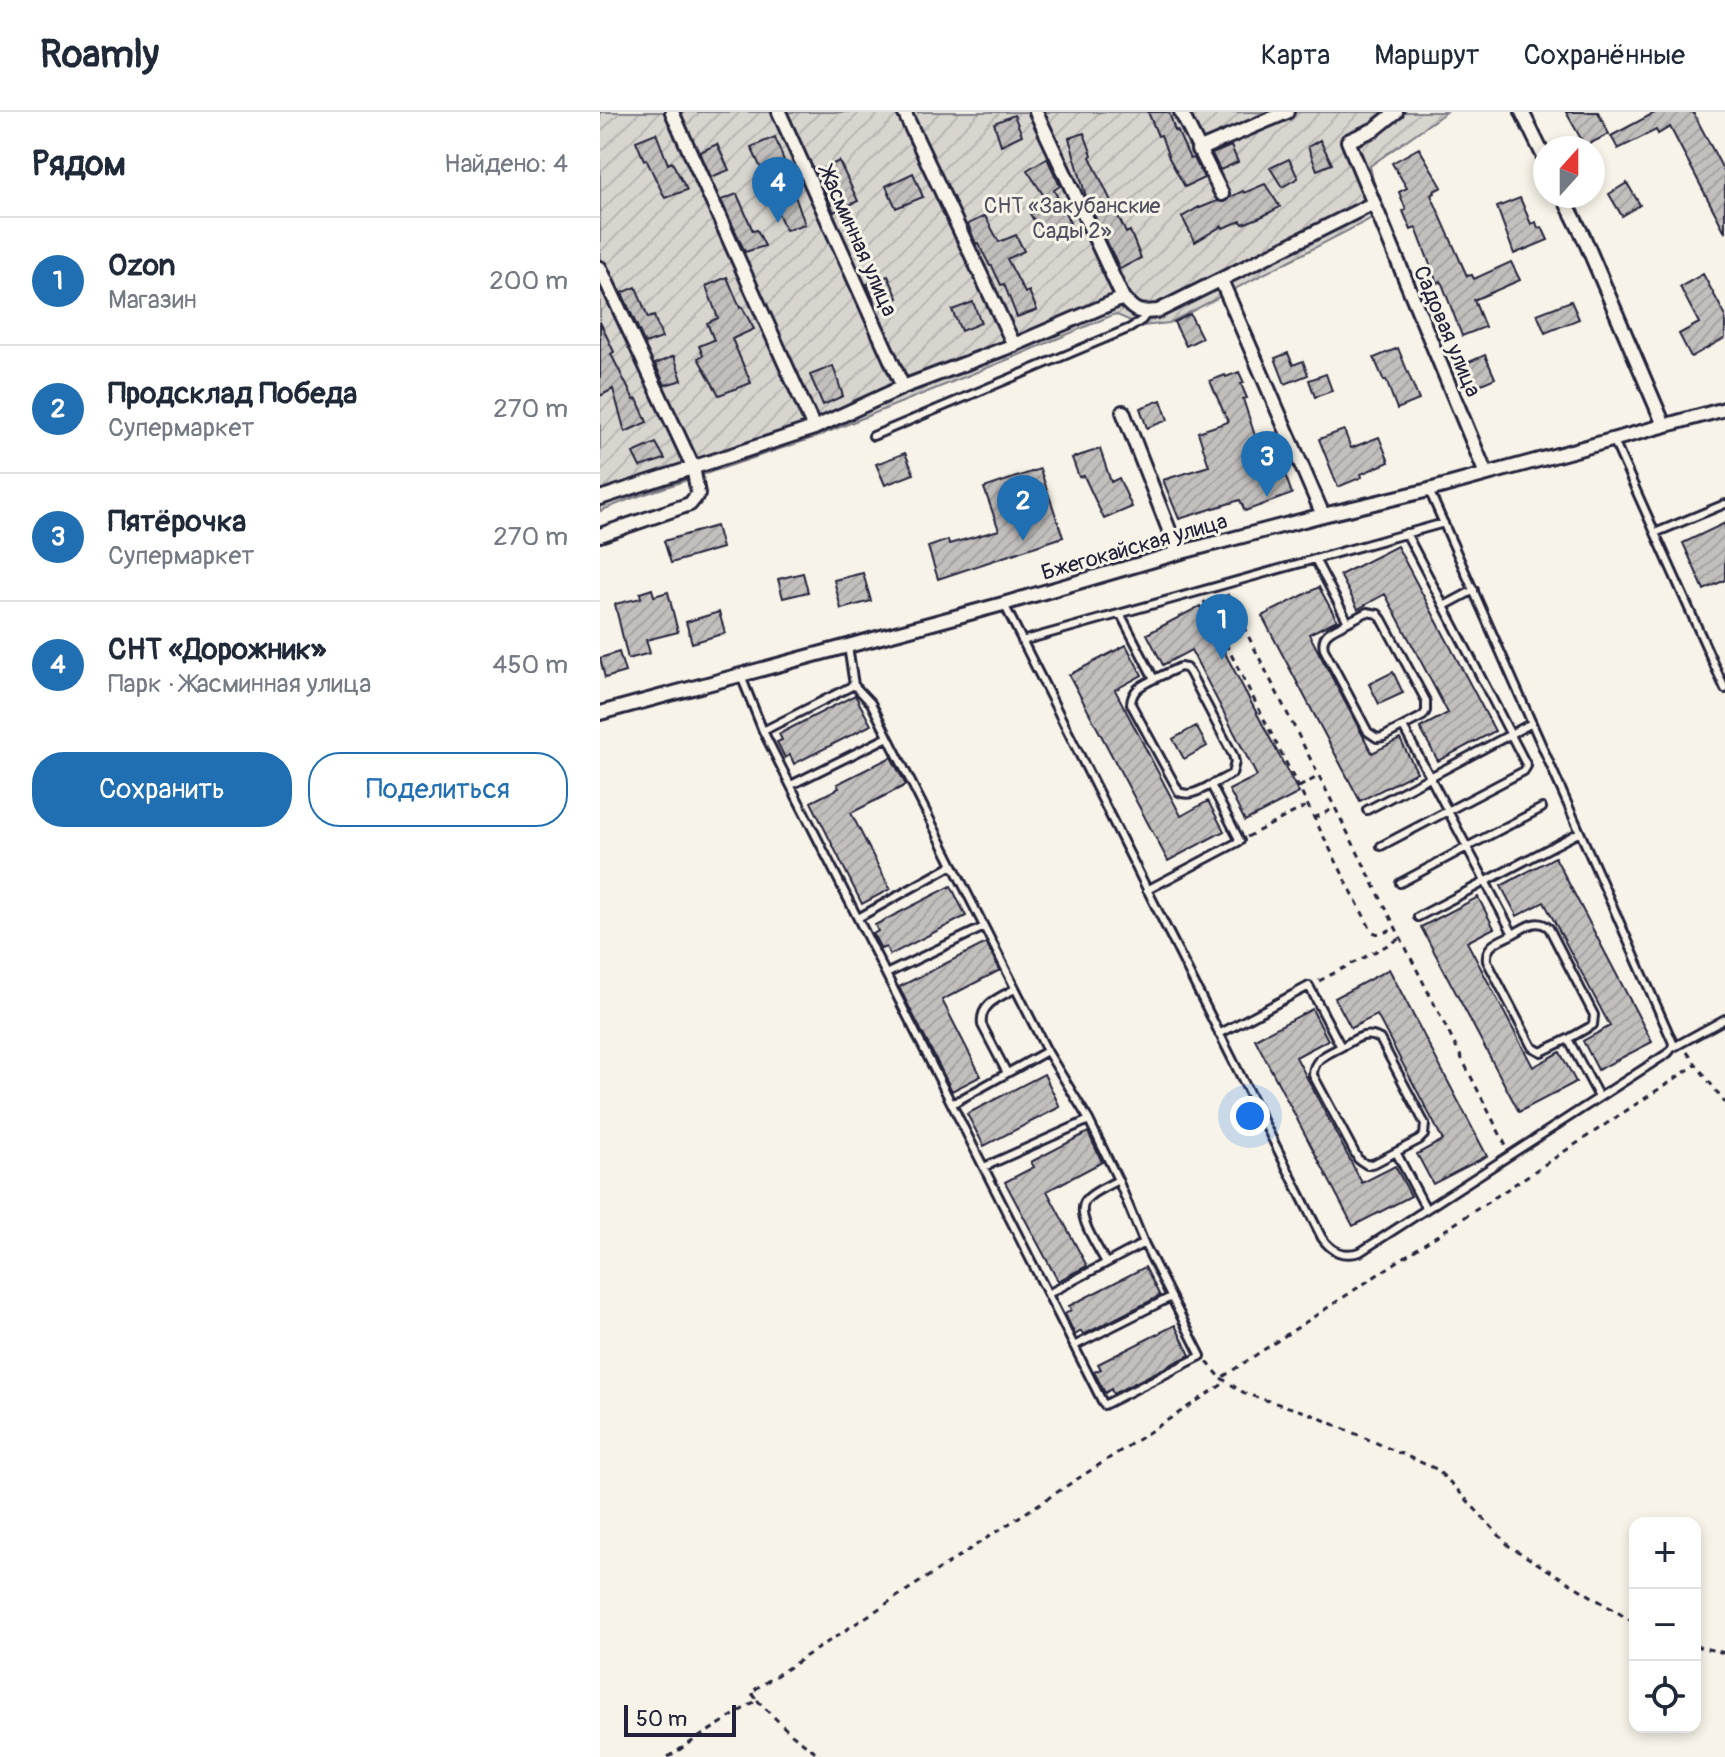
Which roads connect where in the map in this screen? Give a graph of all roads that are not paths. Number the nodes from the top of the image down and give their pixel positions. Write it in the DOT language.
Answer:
graph roads {
  1 [pos="672,112"];
  2 [pos="779,112"];
  3 [pos="904,112"];
  4 [pos="1036,112"];
  5 [pos="1181,112"];
  6 [pos="1287,112"];
  7 [pos="1396,112"];
  8 [pos="1522,112"];
  9 [pos="1534,136"];
  10 [pos="1198,150"];
  11 [pos="1222,194"];
  12 [pos="1372,204"];
  13 [pos="1569,208"];
  14 [pos="600,268"];
  15 [pos="1221,280"];
  16 [pos="1123,298"];
  17 [pos="1148,312"];
  18 [pos="1011,339"];
  19 [pos="903,387"];
  20 [pos="1725,409"];
  21 [pos="1123,412"];
  22 [pos="1664,425"];
  23 [pos="814,428"];
  24 [pos="873,436"];
  25 [pos="1613,439"];
  26 [pos="693,467"];
  27 [pos="1486,474"];
  28 [pos="1429,490"];
  29 [pos="600,498"];
  30 [pos="1725,504"];
  31 [pos="1323,515"];
  32 [pos="1444,523"];
  33 [pos="1406,533"];
  34 [pos="1655,533"];
  35 [pos="600,535"];
  36 [pos="1178,553"];
  37 [pos="1315,559"];
  38 [pos="1474,590"];
  39 [pos="1003,604"];
  40 [pos="1444,606"];
  41 [pos="1121,615"];
  42 [pos="1348,622"];
  43 [pos="1022,641"];
  44 [pos="848,646"];
  45 [pos="741,676"];
  46 [pos="1154,679"];
  47 [pos="854,685"];
  48 [pos="1725,689"];
  49 [pos="600,713"];
  50 [pos="1532,723"];
  51 [pos="1403,727"];
  52 [pos="763,731"];
  53 [pos="1512,734"];
  54 [pos="888,737"];
  55 [pos="1430,777"];
  56 [pos="791,785"];
  57 [pos="1211,785"];
  58 [pos="1542,808"];
  59 [pos="1367,810"];
  60 [pos="1448,811"];
  61 [pos="1580,832"];
  62 [pos="1381,846"];
  63 [pos="1467,847"];
  64 [pos="953,865"];
  65 [pos="1485,882"];
  66 [pos="1400,883"];
  67 [pos="1147,890"];
  68 [pos="1418,917"];
  69 [pos="858,918"];
  70 [pos="984,927"];
  71 [pos="1513,934"];
  72 [pos="886,974"];
  73 [pos="1015,989"];
  74 [pos="1725,1019"];
  75 [pos="1219,1034"];
  76 [pos="1568,1039"];
  77 [pos="1341,1047"];
  78 [pos="1672,1048"];
  79 [pos="1047,1051"];
  80 [pos="1007,1073"];
  81 [pos="1599,1097"];
  82 [pos="952,1104"];
  83 [pos="1089,1120"];
  84 [pos="1396,1152"];
  85 [pos="984,1167"];
  86 [pos="1118,1180"];
  87 [pos="1426,1209"];
  88 [pos="1144,1243"];
  89 [pos="1106,1263"];
  90 [pos="1048,1294"];
  91 [pos="1171,1297"];
  92 [pos="1074,1346"];
  1 -- 23 [label="street"];
  2 -- 19 [label="street, Жасминная улица"];
  3 -- 18 [label="street"];
  4 -- 16 [label="street"];
  5 -- 10 [label="street"];
  6 -- 10 [label="street"];
  7 -- 12 [label="street, Садовая улица"];
  8 -- 9 [label="street"];
  10 -- 11 [label="street"];
  12 -- 15 [label="street"];
  12 -- 27 [label="street, Садовая улица"];
  13 -- 22 [label="street"];
  14 -- 26 [label="street"];
  15 -- 17 [label="street"];
  15 -- 31 [label="street"];
  16 -- 17 [label="street"];
  16 -- 18 [label="street"];
  17 -- 24 [label="lane"];
  18 -- 19 [label="street"];
  19 -- 23 [label="street"];
  20 -- 22 [label="street, Бжегокайская улица"];
  21 -- 36 [label="street"];
  22 -- 25 [label="street, Бжегокайская улица"];
  23 -- 26 [label="street"];
  25 -- 27 [label="street, Бжегокайская улица"];
  25 -- 34 [label="lane"];
  26 -- 29 [label="street"];
  26 -- 35 [label="street"];
  27 -- 28 [label="street, Бжегокайская улица"];
  28 -- 31 [label="street, Бжегокайская улица"];
  28 -- 32 [label="lane"];
  30 -- 34 [label="lane"];
  31 -- 36 [label="street, Бжегокайская улица"];
  32 -- 33 [label="lane"];
  32 -- 38 [label="lane"];
  33 -- 37 [label="lane"];
  33 -- 40 [label="lane"];
  34 -- 48 [label="lane"];
  36 -- 39 [label="street, Бжегокайская улица"];
  37 -- 41 [label="lane"];
  37 -- 42 [label="lane"];
  38 -- 40 [label="lane"];
  38 -- 50 [label="lane"];
  39 -- 43 [label="lane"];
  39 -- 44 [label="street, Бжегокайская улица"];
  40 -- 53 [label="lane"];
  41 -- 43 [label="lane"];
  41 -- 46 [label="lane"];
  42 -- 51 [label="lane"];
  42 -- 51 [label="lane"];
  43 -- 67 [label="lane"];
  44 -- 45 [label="street, Бжегокайская улица"];
  44 -- 47 [label="lane"];
  45 -- 49 [label="street, Бжегокайская улица"];
  45 -- 52 [label="lane"];
  46 -- 57 [label="lane"];
  46 -- 57 [label="lane"];
  47 -- 52 [label="lane"];
  47 -- 54 [label="lane"];
  50 -- 53 [label="lane"];
  50 -- 61 [label="lane"];
  51 -- 55 [label="lane"];
  52 -- 56 [label="lane"];
  53 -- 55 [label="lane"];
  53 -- 60 [label="lane"];
  54 -- 56 [label="lane"];
  54 -- 64 [label="lane"];
  55 -- 59 [label="lane"];
  55 -- 60 [label="lane"];
  56 -- 69 [label="lane"];
  57 -- 67 [label="lane"];
  58 -- 63 [label="lane"];
  60 -- 62 [label="lane"];
  60 -- 63 [label="lane"];
  61 -- 65 [label="lane"];
  61 -- 78 [label="lane"];
  63 -- 65 [label="lane"];
  63 -- 66 [label="lane"];
  64 -- 69 [label="lane"];
  64 -- 70 [label="lane"];
  65 -- 68 [label="lane"];
  65 -- 71 [label="lane"];
  67 -- 75 [label="lane"];
  69 -- 72 [label="lane"];
  70 -- 72 [label="lane"];
  70 -- 73 [label="lane"];
  71 -- 76 [label="lane"];
  71 -- 76 [label="lane"];
  72 -- 82 [label="lane"];
  73 -- 79 [label="lane"];
  73 -- 80 [label="lane"];
  74 -- 78 [label="lane"];
  75 -- 77 [label="lane"];
  75 -- 87 [label="lane"];
  76 -- 81 [label="lane"];
  77 -- 84 [label="lane"];
  77 -- 84 [label="lane"];
  78 -- 81 [label="lane"];
  79 -- 80 [label="lane"];
  79 -- 83 [label="lane"];
  80 -- 82 [label="lane"];
  81 -- 87 [label="lane"];
  82 -- 85 [label="lane"];
  83 -- 85 [label="lane"];
  83 -- 86 [label="lane"];
  84 -- 87 [label="lane"];
  85 -- 90 [label="lane"];
  86 -- 88 [label="lane"];
  86 -- 89 [label="lane"];
  88 -- 89 [label="lane"];
  88 -- 91 [label="lane"];
  89 -- 90 [label="lane"];
  90 -- 92 [label="lane"];
  91 -- 92 [label="lane"];
  91 -- 92 [label="lane"];
}
